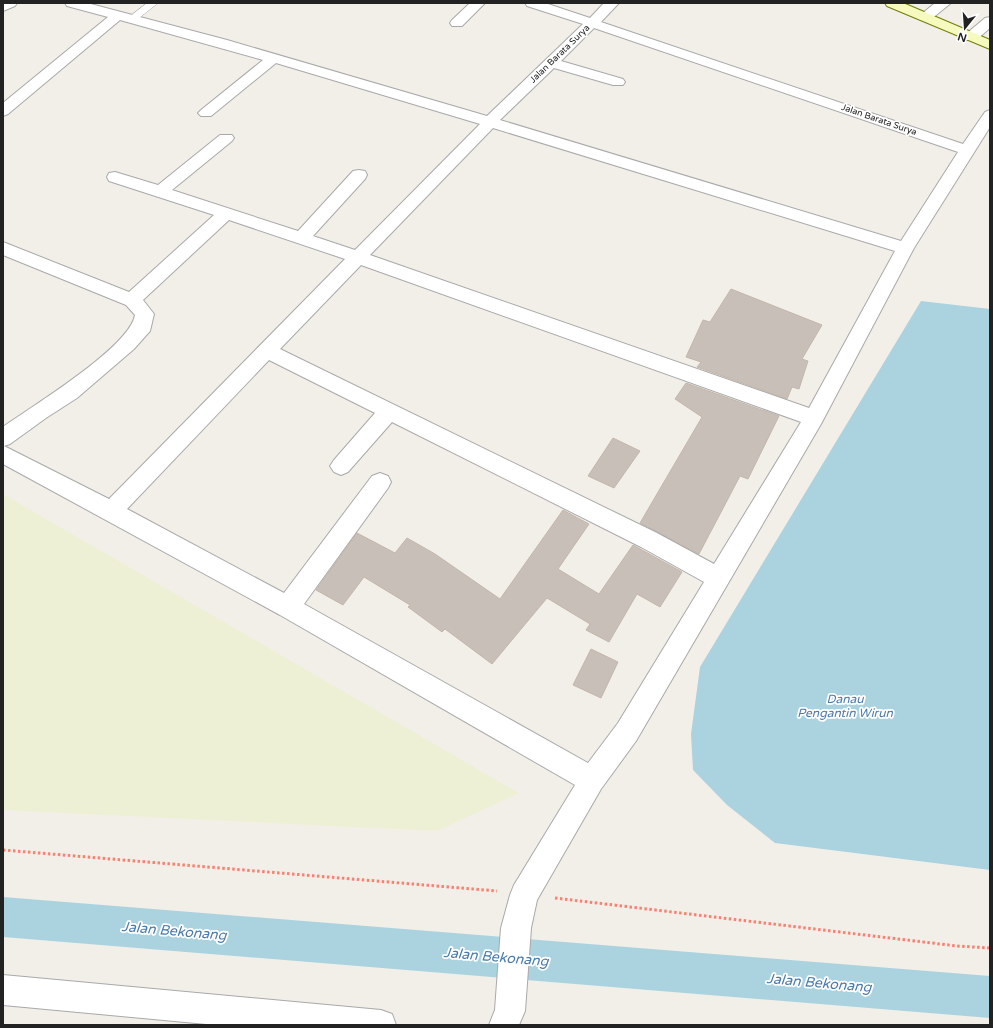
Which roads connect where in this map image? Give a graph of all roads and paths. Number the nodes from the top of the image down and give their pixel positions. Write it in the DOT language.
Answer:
graph roads {
  1 [pos="10,3"];
  2 [pos="153,3"];
  3 [pos="478,3"];
  4 [pos="532,3"];
  5 [pos="612,3"];
  6 [pos="892,3"];
  7 [pos="944,3"];
  8 [pos="79,4"];
  9 [pos="3,7"];
  10 [pos="925,16"];
  11 [pos="124,18"];
  12 [pos="990,21"];
  13 [pos="457,23"];
  14 [pos="592,23"];
  15 [pos="971,37"];
  16 [pos="990,45"];
  17 [pos="273,58"];
  18 [pos="551,62"];
  19 [pos="618,82"];
  20 [pos="3,111"];
  21 [pos="206,113"];
  22 [pos="990,115"];
  23 [pos="490,122"];
  24 [pos="226,138"];
  25 [pos="967,150"];
  26 [pos="360,175"];
  27 [pos="116,177"];
  28 [pos="160,192"];
  29 [pos="226,214"];
  30 [pos="302,238"];
  31 [pos="3,248"];
  32 [pos="905,248"];
  33 [pos="358,257"];
  34 [pos="132,300"];
  35 [pos="268,351"];
  36 [pos="389,411"];
  37 [pos="814,418"];
  38 [pos="3,438"];
  39 [pos="3,454"];
  40 [pos="341,466"];
  41 [pos="380,482"];
  42 [pos="111,510"];
  43 [pos="718,578"];
  44 [pos="288,607"];
  45 [pos="592,780"];
  46 [pos="3,850"];
  47 [pos="524,895"];
  48 [pos="990,948"];
  49 [pos="3,990"];
  50 [pos="507,1018"];
  51 [pos="381,1025"];
  1 -- 9 [label="street"];
  2 -- 11 [label="lane"];
  3 -- 13 [label="street"];
  4 -- 14 [label="street"];
  5 -- 14 [label="street"];
  6 -- 10 [label="main road"];
  7 -- 10 [label="street"];
  8 -- 11 [label="street"];
  10 -- 15 [label="main road"];
  11 -- 17 [label="street"];
  11 -- 20 [label="street"];
  12 -- 15 [label="street"];
  14 -- 18 [label="street, Jalan Barata Surya"];
  14 -- 25 [label="street, Jalan Barata Surya"];
  15 -- 16 [label="main road"];
  17 -- 21 [label="street"];
  17 -- 23 [label="street"];
  18 -- 19 [label="street"];
  18 -- 23 [label="street, Jalan Barata Surya"];
  22 -- 25 [label="street"];
  23 -- 32 [label="street"];
  23 -- 33 [label="street, Jalan Barata Surya"];
  24 -- 28 [label="street"];
  25 -- 32 [label="street"];
  26 -- 30 [label="street"];
  27 -- 28 [label="street"];
  28 -- 29 [label="street"];
  29 -- 30 [label="street"];
  29 -- 34 [label="street"];
  30 -- 33 [label="street"];
  31 -- 34 [label="street"];
  32 -- 37 [label="street"];
  33 -- 35 [label="street, Jalan Barata Surya"];
  33 -- 37 [label="street"];
  34 -- 38 [label="street"];
  35 -- 36 [label="street"];
  35 -- 42 [label="street, Jalan Barata Surya"];
  36 -- 40 [label="street"];
  36 -- 43 [label="street"];
  37 -- 43 [label="street"];
  39 -- 42 [label="street"];
  41 -- 44 [label="street"];
  42 -- 44 [label="street"];
  43 -- 45 [label="street"];
  44 -- 45 [label="street"];
  45 -- 47 [label="street"];
  46 -- 47 [label="path"];
  47 -- 48 [label="path"];
  47 -- 50 [label="street"];
  49 -- 51 [label="street"];
}
